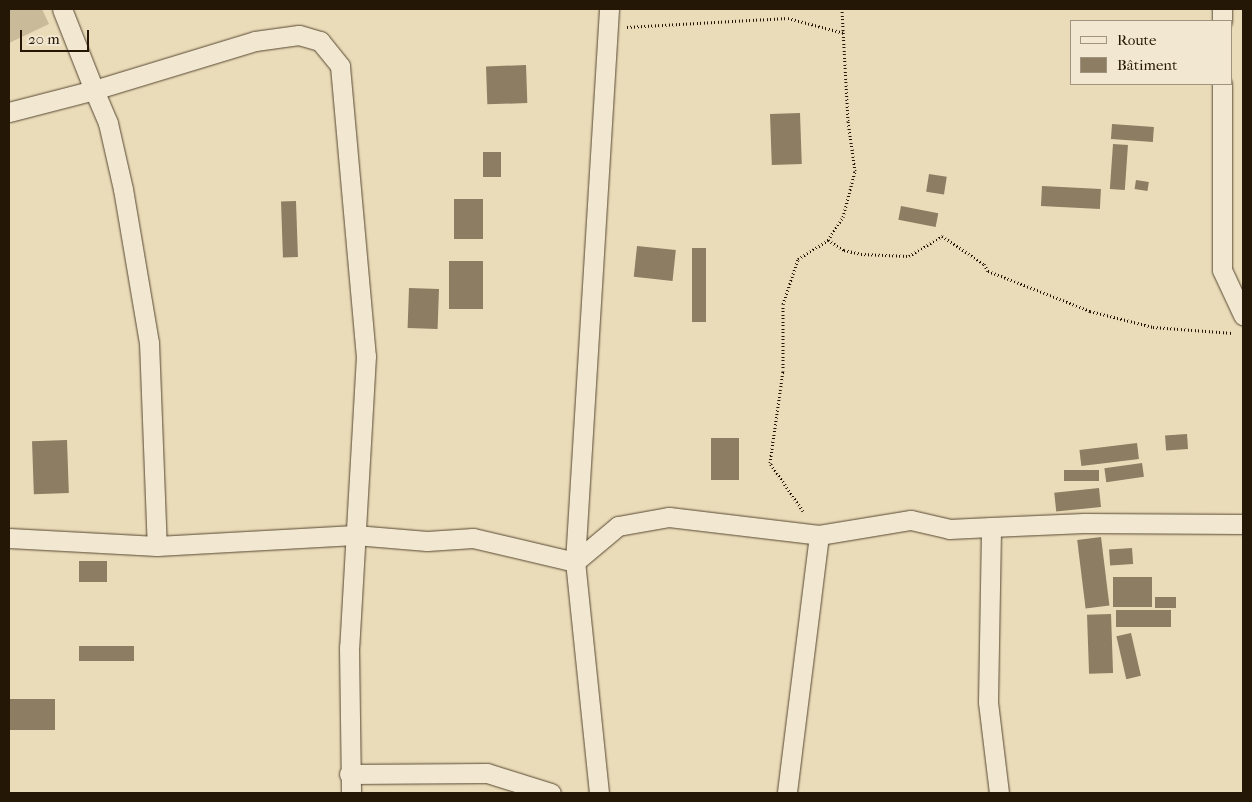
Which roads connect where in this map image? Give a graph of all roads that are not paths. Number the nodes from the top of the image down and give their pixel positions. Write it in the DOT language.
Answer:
graph roads {
  1 [pos="62,9"];
  2 [pos="609,9"];
  3 [pos="1222,85"];
  4 [pos="94,90"];
  5 [pos="9,112"];
  6 [pos="1243,315"];
  7 [pos="1243,524"];
  8 [pos="991,527"];
  9 [pos="819,534"];
  10 [pos="355,536"];
  11 [pos="9,538"];
  12 [pos="157,546"];
  13 [pos="575,562"];
  14 [pos="349,774"];
  15 [pos="352,793"];
  16 [pos="552,793"];
  17 [pos="599,793"];
  18 [pos="787,793"];
  19 [pos="999,793"];
  1 -- 4 [label="street"];
  2 -- 13 [label="street"];
  3 -- 6 [label="street"];
  4 -- 5 [label="street"];
  4 -- 10 [label="street"];
  4 -- 12 [label="street"];
  7 -- 8 [label="street"];
  8 -- 9 [label="street"];
  8 -- 19 [label="street"];
  9 -- 13 [label="street"];
  9 -- 18 [label="street"];
  10 -- 12 [label="street"];
  10 -- 13 [label="street"];
  10 -- 14 [label="street"];
  11 -- 12 [label="street"];
  13 -- 17 [label="street"];
  14 -- 15 [label="street"];
  14 -- 16 [label="street"];
}
